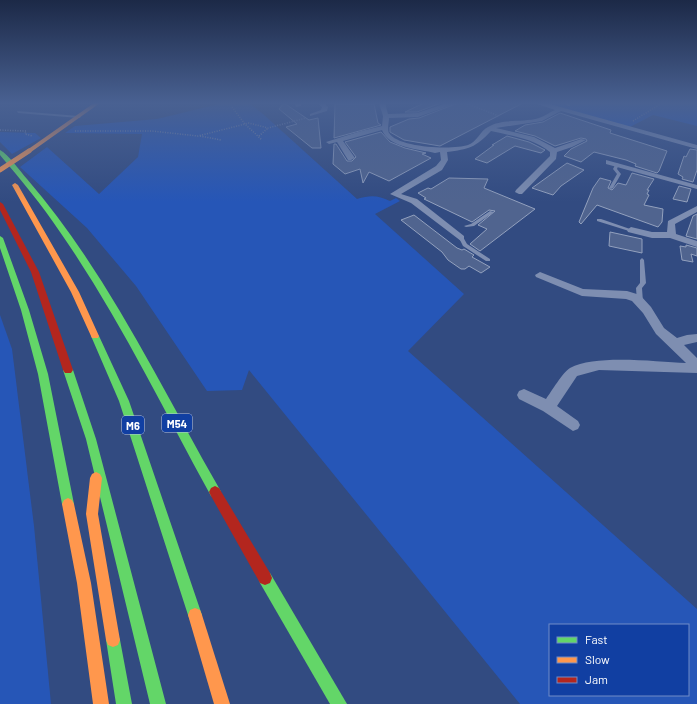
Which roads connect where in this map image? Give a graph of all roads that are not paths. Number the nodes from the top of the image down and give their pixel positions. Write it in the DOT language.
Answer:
graph roads {
  1 [pos="51,136"];
  2 [pos="350,136"];
  3 [pos="388,136"];
  4 [pos="482,136"];
  5 [pos="524,136"];
  6 [pos="654,136"];
  7 [pos="339,140"];
  8 [pos="583,140"];
  9 [pos="329,142"];
  10 [pos="697,147"];
  11 [pos="443,151"];
  12 [pos="554,151"];
  13 [pos="0,152"];
  14 [pos="351,158"];
  15 [pos="611,163"];
  16 [pos="0,165"];
  17 [pos="0,170"];
  18 [pos="697,187"];
  19 [pos="611,188"];
  20 [pos="509,191"];
  21 [pos="394,194"];
  22 [pos="386,199"];
  23 [pos="0,204"];
  24 [pos="697,209"];
  25 [pos="492,212"];
  26 [pos="599,220"];
  27 [pos="466,226"];
  28 [pos="631,230"];
  29 [pos="453,231"];
  30 [pos="672,235"];
  31 [pos="0,238"];
  32 [pos="461,238"];
  33 [pos="697,244"];
  34 [pos="488,260"];
  35 [pos="642,260"];
  36 [pos="540,275"];
  37 [pos="75,292"];
  38 [pos="640,302"];
  39 [pos="92,308"];
  40 [pos="697,338"];
  41 [pos="676,344"];
  42 [pos="697,367"];
  43 [pos="524,395"];
  44 [pos="548,407"];
  45 [pos="573,425"];
  46 [pos="98,466"];
  47 [pos="236,546"];
  48 [pos="264,574"];
  49 [pos="101,704"];
  50 [pos="124,704"];
  51 [pos="158,704"];
  52 [pos="222,704"];
  53 [pos="338,704"];
  1 -- 17 [label="main road, bridge"];
  2 -- 7 [label="street"];
  3 -- 11 [label="street"];
  4 -- 11 [label="street"];
  5 -- 12 [label="street"];
  6 -- 10 [label="street"];
  7 -- 9 [label="street"];
  7 -- 14 [label="street"];
  8 -- 12 [label="street"];
  11 -- 21 [label="street"];
  12 -- 20 [label="street"];
  13 -- 48 [label="main road, M54"];
  15 -- 18 [label="street"];
  15 -- 19 [label="lane"];
  16 -- 37 [label="main road, M6"];
  21 -- 22 [label="street"];
  21 -- 29 [label="street"];
  23 -- 46 [label="main road"];
  24 -- 30 [label="street"];
  25 -- 27 [label="lane"];
  26 -- 28 [label="lane"];
  27 -- 29 [label="street"];
  28 -- 30 [label="street"];
  29 -- 32 [label="street"];
  30 -- 33 [label="street"];
  31 -- 49 [label="main road"];
  32 -- 34 [label="lane"];
  35 -- 38 [label="lane"];
  36 -- 38 [label="street"];
  37 -- 39 [label="main road"];
  37 -- 52 [label="main road, M6"];
  38 -- 41 [label="street"];
  40 -- 41 [label="street"];
  41 -- 42 [label="street"];
  42 -- 44 [label="street"];
  43 -- 44 [label="street"];
  44 -- 45 [label="street"];
  46 -- 50 [label="main road"];
  46 -- 51 [label="main road"];
  47 -- 48 [label="main road"];
  48 -- 53 [label="main road, M54"];
}
